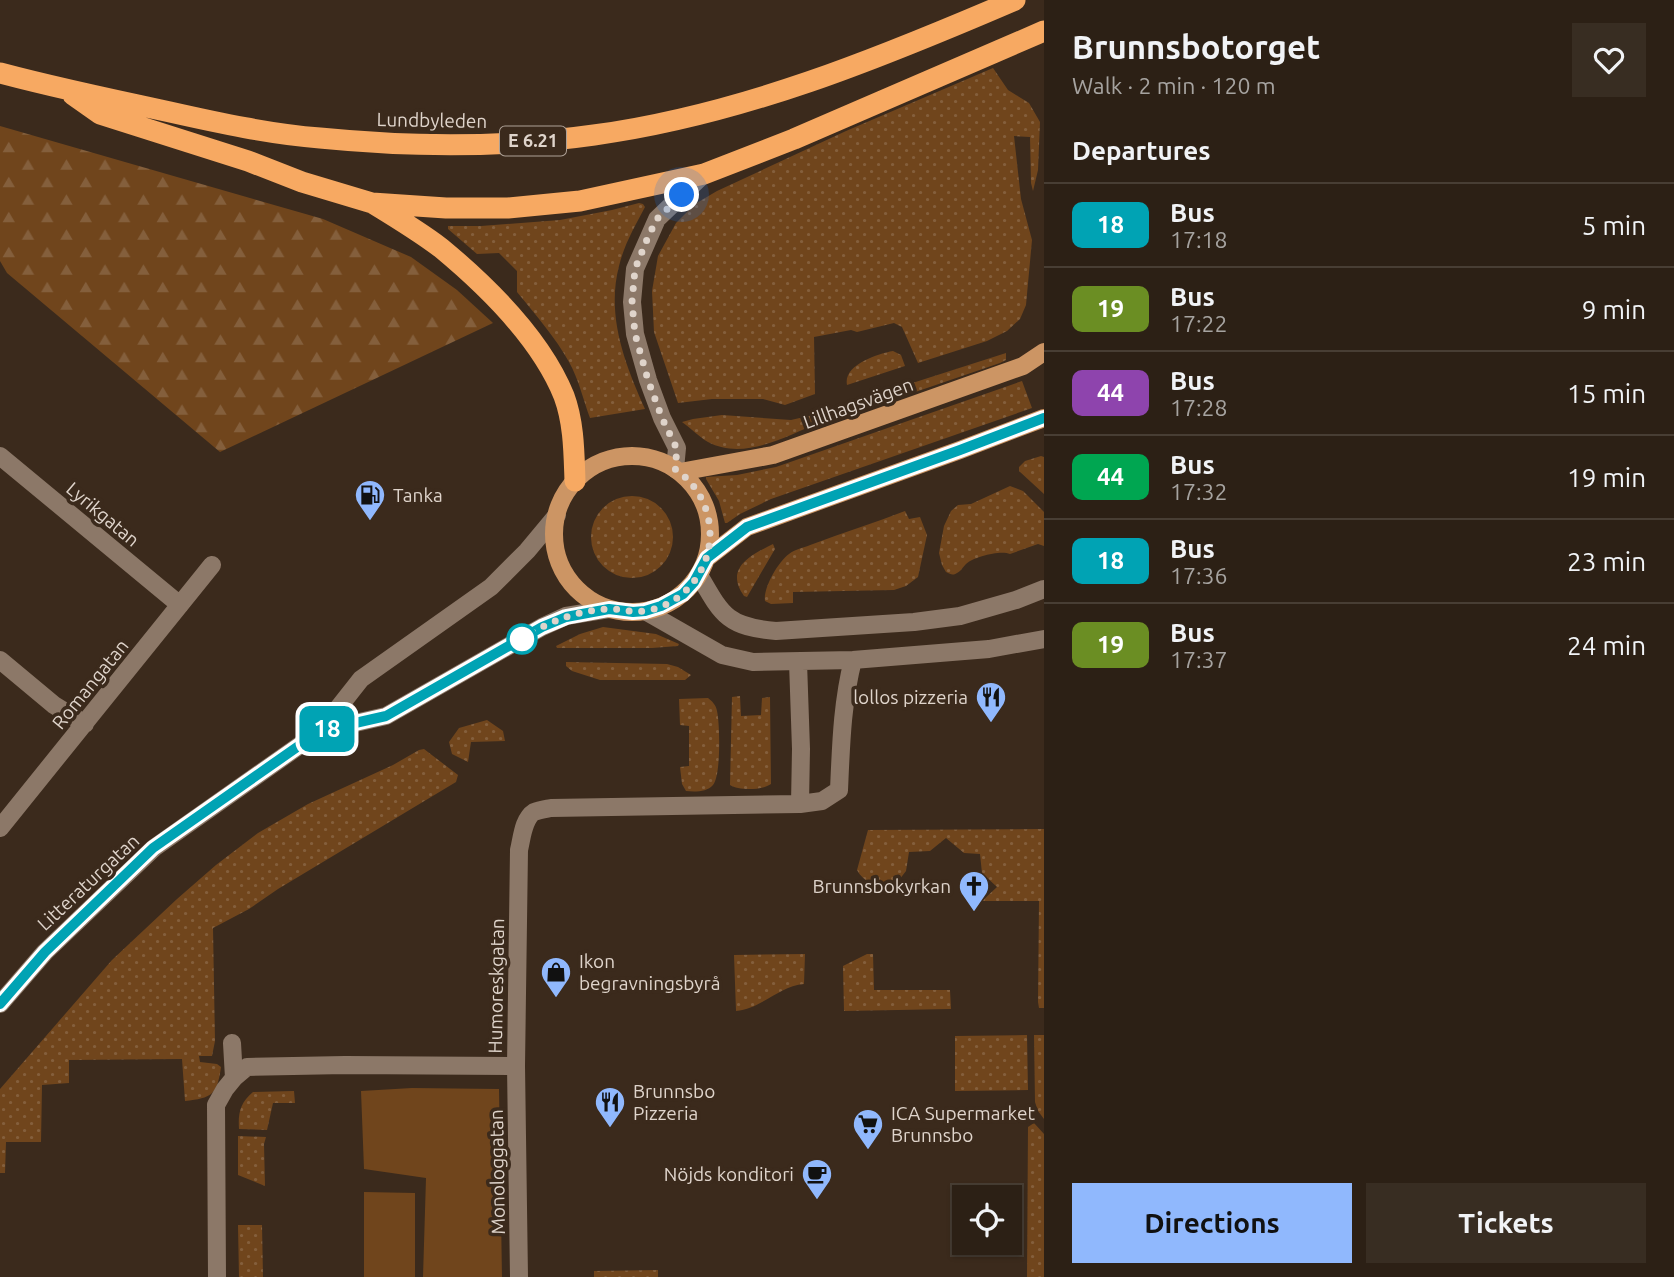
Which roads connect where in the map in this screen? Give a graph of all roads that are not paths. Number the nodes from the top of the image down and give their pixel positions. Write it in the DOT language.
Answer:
graph roads {
  1 [pos="1015,0"];
  2 [pos="1044,31"];
  3 [pos="0,73"];
  4 [pos="65,90"];
  5 [pos="704,174"];
  6 [pos="372,203"];
  7 [pos="1044,352"];
  8 [pos="1044,418"];
  9 [pos="0,456"];
  10 [pos="677,470"];
  11 [pos="575,481"];
  12 [pos="557,515"];
  13 [pos="707,558"];
  14 [pos="212,565"];
  15 [pos="699,575"];
  16 [pos="1044,589"];
  17 [pos="180,605"];
  18 [pos="609,609"];
  19 [pos="645,611"];
  20 [pos="1044,639"];
  21 [pos="0,660"];
  22 [pos="852,660"];
  23 [pos="798,662"];
  24 [pos="85,724"];
  25 [pos="320,731"];
  26 [pos="800,804"];
  27 [pos="0,828"];
  28 [pos="0,1004"];
  29 [pos="232,1042"];
  30 [pos="516,1066"];
  31 [pos="234,1078"];
  32 [pos="218,1277"];
  33 [pos="519,1277"];
  1 -- 4 [label="highway, Lundbyleden / E 6.21"];
  2 -- 5 [label="highway, E 6.21"];
  3 -- 4 [label="highway, Lundbyleden / E 6.21"];
  4 -- 6 [label="highway, E 6.21"];
  5 -- 6 [label="highway, E 6.21"];
  5 -- 10 [label="street, E 6.21"];
  6 -- 11 [label="highway, E 6.21"];
  7 -- 10 [label="main road, Lillhagsvägen"];
  8 -- 13 [label="main road, Lillhagsvägen"];
  9 -- 17 [label="street, Lyrikgatan"];
  10 -- 11 [label="main road, Lillhagsvägen"];
  10 -- 13 [label="main road, Lillhagsvägen"];
  11 -- 12 [label="main road, Lillhagsvägen"];
  12 -- 18 [label="main road, Lillhagsvägen"];
  12 -- 25 [label="street, Litteraturgatan"];
  13 -- 15 [label="main road, Lillhagsvägen"];
  14 -- 17 [label="street, Romangatan"];
  15 -- 16 [label="street"];
  15 -- 19 [label="main road, Lillhagsvägen"];
  17 -- 24 [label="street, Romangatan"];
  18 -- 19 [label="main road, Lillhagsvägen"];
  18 -- 25 [label="street, Litteraturgatan"];
  19 -- 23 [label="street"];
  20 -- 22 [label="street"];
  21 -- 24 [label="street"];
  22 -- 23 [label="street"];
  22 -- 26 [label="street, Humoreskgatan"];
  23 -- 26 [label="street"];
  24 -- 27 [label="street, Romangatan"];
  25 -- 28 [label="street, Litteraturgatan"];
  26 -- 30 [label="street, Humoreskgatan"];
  29 -- 31 [label="street"];
  30 -- 31 [label="street, Humoreskgatan"];
  30 -- 33 [label="street, Monologgatan"];
  31 -- 32 [label="street"];
}
